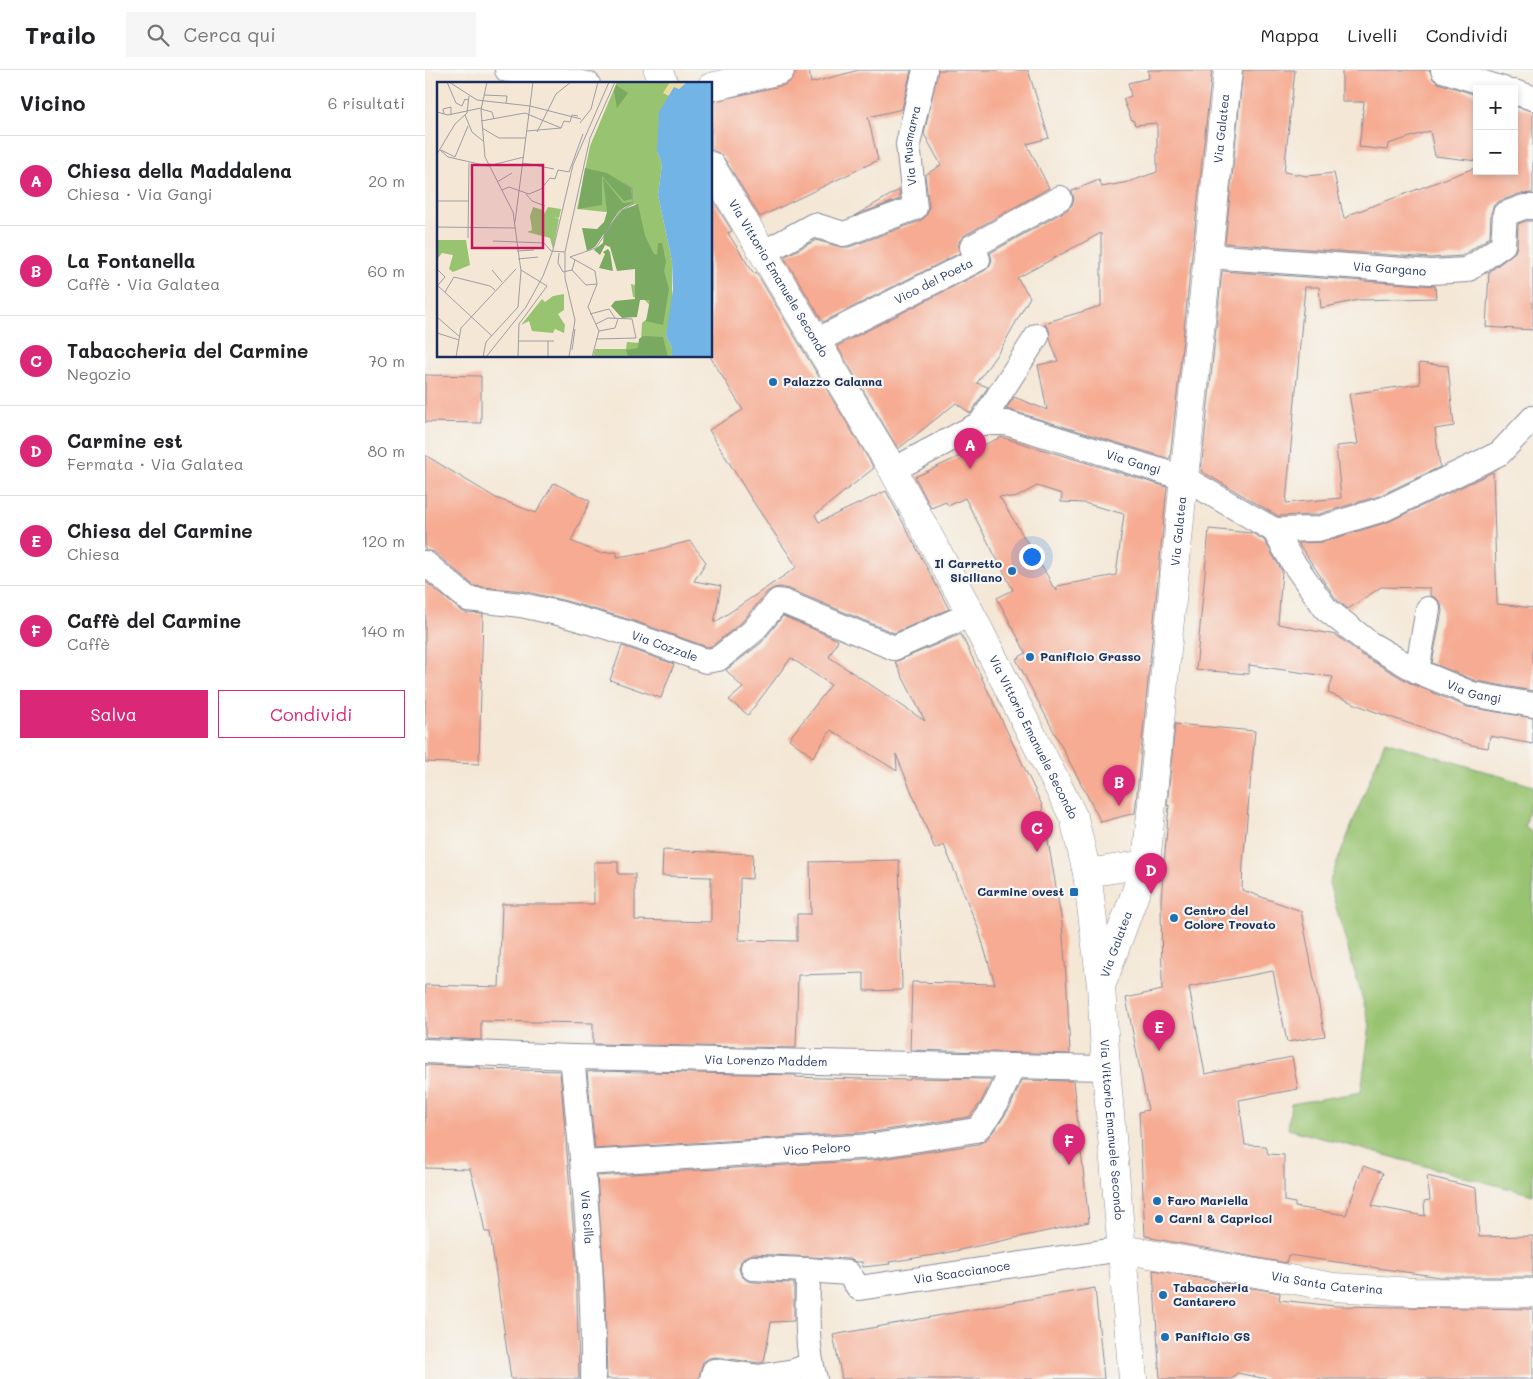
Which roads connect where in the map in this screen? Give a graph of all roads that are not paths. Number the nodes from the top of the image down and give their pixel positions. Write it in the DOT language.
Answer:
graph roads {
  1 [pos="507,70"];
  2 [pos="658,70"];
  3 [pos="779,70"];
  4 [pos="925,70"];
  5 [pos="1228,70"];
  6 [pos="1443,70"];
  7 [pos="577,82"];
  8 [pos="663,82"];
  9 [pos="1490,85"];
  10 [pos="713,86"];
  11 [pos="1518,93"];
  12 [pos="1533,98"];
  13 [pos="713,169"];
  14 [pos="1060,198"];
  15 [pos="1533,207"];
  16 [pos="763,253"];
  17 [pos="1208,256"];
  18 [pos="1037,336"];
  19 [pos="816,341"];
  20 [pos="1533,418"];
  21 [pos="981,422"];
  22 [pos="893,470"];
  23 [pos="1184,478"];
  24 [pos="1274,530"];
  25 [pos="425,563"];
  26 [pos="1428,609"];
  27 [pos="971,614"];
  28 [pos="1417,672"];
  29 [pos="1533,705"];
  30 [pos="1146,864"];
  31 [pos="1087,874"];
  32 [pos="1101,985"];
  33 [pos="425,1051"];
  34 [pos="572,1057"];
  35 [pos="1012,1067"];
  36 [pos="1106,1068"];
  37 [pos="583,1162"];
  38 [pos="1122,1249"];
  39 [pos="753,1268"];
  40 [pos="808,1270"];
  41 [pos="1533,1293"];
  42 [pos="813,1372"];
  43 [pos="593,1379"];
  44 [pos="712,1379"];
  45 [pos="1133,1379"];
  1 -- 7 [label="street"];
  2 -- 8 [label="street"];
  3 -- 10 [label="street"];
  4 -- 16 [label="street, Via Musmarra"];
  5 -- 17 [label="street, Via Galatea"];
  6 -- 9 [label="street"];
  11 -- 12 [label="street"];
  13 -- 16 [label="street, Via Vittorio Emanuele Secondo"];
  14 -- 19 [label="street, Vico del Poeta"];
  15 -- 17 [label="street, Via Gargano"];
  16 -- 19 [label="street, Via Vittorio Emanuele Secondo"];
  17 -- 23 [label="street, Via Galatea"];
  18 -- 21 [label="street"];
  19 -- 22 [label="street, Via Vittorio Emanuele Secondo"];
  20 -- 24 [label="street"];
  21 -- 22 [label="street"];
  21 -- 23 [label="street, Via Gangi"];
  22 -- 27 [label="street, Via Vittorio Emanuele Secondo"];
  23 -- 24 [label="street, Via Gangi"];
  23 -- 30 [label="street, Via Galatea"];
  24 -- 28 [label="street, Via Gangi"];
  25 -- 27 [label="street, Via Cozzale"];
  26 -- 28 [label="street"];
  27 -- 31 [label="street, Via Vittorio Emanuele Secondo"];
  28 -- 29 [label="street, Via Gangi"];
  30 -- 31 [label="street"];
  30 -- 32 [label="street, Via Galatea"];
  31 -- 32 [label="street, Via Vittorio Emanuele Secondo"];
  32 -- 36 [label="street, Via Vittorio Emanuele Secondo"];
  33 -- 34 [label="street, Via Lorenzo Maddem"];
  34 -- 35 [label="street, Via Lorenzo Maddem"];
  34 -- 37 [label="street, Via Scilla"];
  35 -- 36 [label="street, Via Lorenzo Maddem"];
  35 -- 37 [label="street, Vico Peloro"];
  36 -- 38 [label="street, Via Vittorio Emanuele Secondo"];
  37 -- 43 [label="street, Via Scilla"];
  38 -- 40 [label="street, Via Scaccianoce"];
  38 -- 41 [label="street, Via Santa Caterina"];
  38 -- 45 [label="street, Via Vittorio Emanuele Secondo"];
  39 -- 40 [label="street, Via Scaccianoce"];
  40 -- 42 [label="street"];
  42 -- 44 [label="street"];
}
